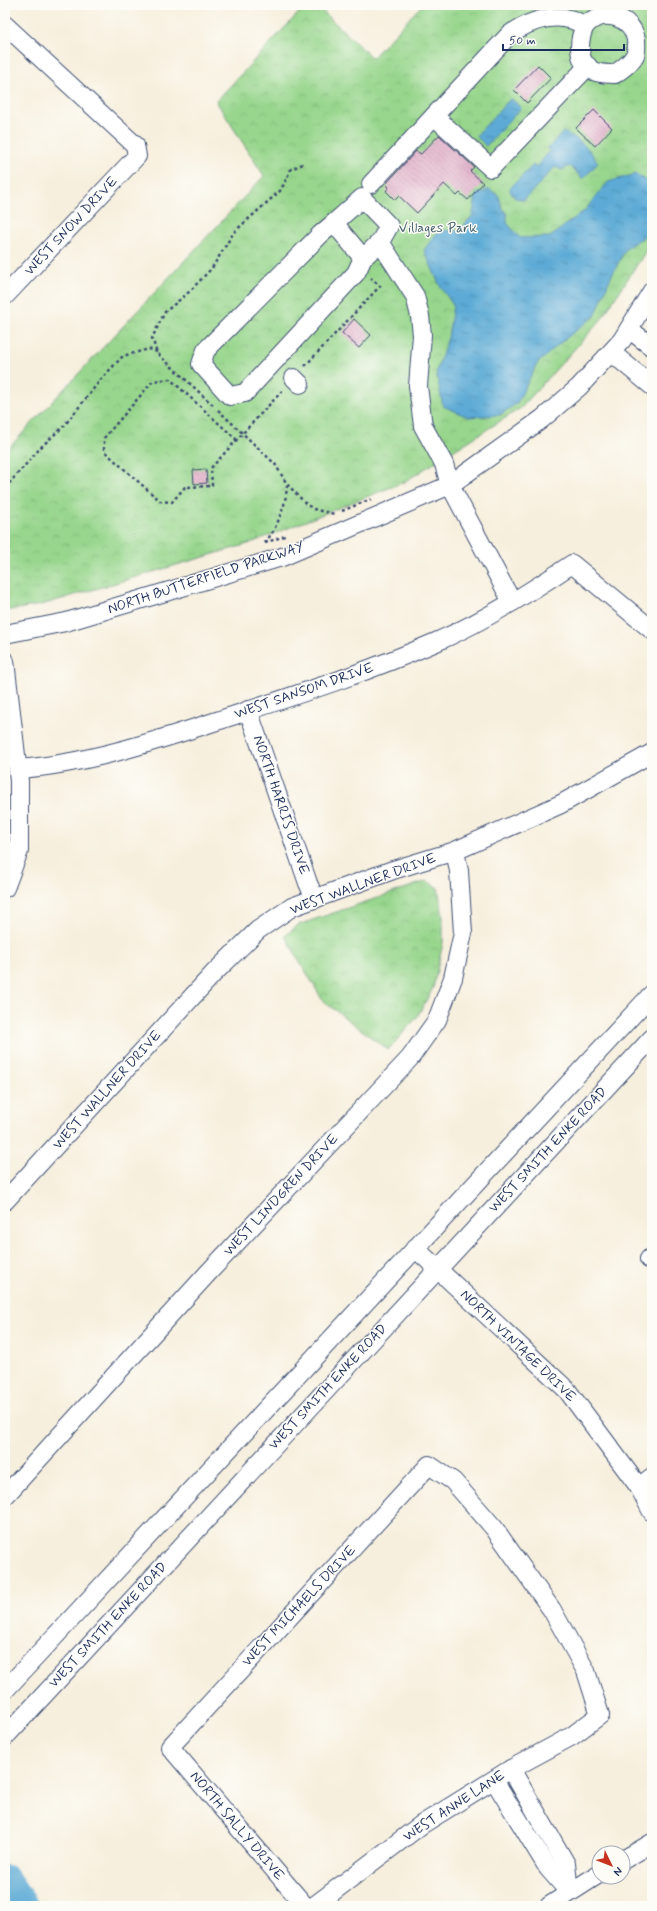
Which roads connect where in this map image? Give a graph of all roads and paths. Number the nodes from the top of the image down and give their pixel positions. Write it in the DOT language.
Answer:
graph roads {
  1 [pos="5,25"];
  2 [pos="585,26"];
  3 [pos="588,66"];
  4 [pos="434,116"];
  5 [pos="371,184"];
  6 [pos="334,223"];
  7 [pos="380,242"];
  8 [pos="363,258"];
  9 [pos="652,291"];
  10 [pos="5,296"];
  11 [pos="629,329"];
  12 [pos="652,347"];
  13 [pos="157,352"];
  14 [pos="612,353"];
  15 [pos="652,386"];
  16 [pos="450,485"];
  17 [pos="5,488"];
  18 [pos="335,514"];
  19 [pos="265,543"];
  20 [pos="512,602"];
  21 [pos="652,630"];
  22 [pos="5,634"];
  23 [pos="5,661"];
  24 [pos="248,710"];
  25 [pos="652,753"];
  26 [pos="18,769"];
  27 [pos="455,851"];
  28 [pos="5,888"];
  29 [pos="315,899"];
  30 [pos="652,994"];
  31 [pos="652,1038"];
  32 [pos="5,1201"];
  33 [pos="416,1248"];
  34 [pos="438,1268"];
  35 [pos="645,1482"];
  36 [pos="5,1496"];
  37 [pos="652,1512"];
  38 [pos="5,1690"];
  39 [pos="600,1716"];
  40 [pos="5,1737"];
  41 [pos="170,1747"];
  42 [pos="511,1769"];
  43 [pos="494,1780"];
  44 [pos="652,1843"];
  45 [pos="631,1855"];
  46 [pos="591,1879"];
  47 [pos="569,1892"];
  48 [pos="305,1906"];
  49 [pos="314,1906"];
  50 [pos="549,1906"];
  1 -- 10 [label="street, WEST SNOW DRIVE"];
  2 -- 3 [label="street"];
  2 -- 3 [label="street"];
  2 -- 4 [label="street"];
  3 -- 4 [label="street"];
  4 -- 5 [label="street"];
  6 -- 7 [label="street"];
  6 -- 8 [label="street"];
  6 -- 8 [label="street"];
  7 -- 8 [label="street"];
  7 -- 16 [label="street"];
  9 -- 11 [label="street, NORTH BUTTERFIELD PARKWAY"];
  11 -- 12 [label="street"];
  11 -- 14 [label="street, NORTH BUTTERFIELD PARKWAY"];
  13 -- 17 [label="path"];
  14 -- 15 [label="street"];
  14 -- 16 [label="street, NORTH BUTTERFIELD PARKWAY"];
  16 -- 20 [label="street"];
  16 -- 22 [label="street, NORTH BUTTERFIELD PARKWAY"];
  18 -- 19 [label="path"];
  20 -- 21 [label="street, WEST SANSOM DRIVE"];
  20 -- 24 [label="street, WEST SANSOM DRIVE"];
  23 -- 26 [label="street"];
  24 -- 26 [label="street, WEST SANSOM DRIVE"];
  24 -- 29 [label="street, NORTH HARRIS DRIVE"];
  25 -- 27 [label="street, WEST WALLNER DRIVE"];
  26 -- 28 [label="street"];
  27 -- 29 [label="street, WEST WALLNER DRIVE"];
  27 -- 36 [label="street, WEST LINDGREN DRIVE"];
  29 -- 32 [label="street, WEST WALLNER DRIVE"];
  30 -- 33 [label="street"];
  31 -- 34 [label="street, WEST SMITH ENKE ROAD"];
  33 -- 34 [label="street, NORTH VINTAGE DRIVE"];
  33 -- 38 [label="street"];
  34 -- 35 [label="street, NORTH VINTAGE DRIVE"];
  34 -- 40 [label="street, WEST SMITH ENKE ROAD"];
  35 -- 37 [label="street, NORTH VINTAGE DRIVE"];
  39 -- 41 [label="street, WEST MICHAELS DRIVE"];
  39 -- 42 [label="street, WEST ANNE LANE"];
  41 -- 48 [label="street, NORTH SALLY DRIVE"];
  42 -- 43 [label="street, WEST ANNE LANE"];
  42 -- 47 [label="street"];
  43 -- 47 [label="street"];
  43 -- 49 [label="street, WEST ANNE LANE"];
  44 -- 45 [label="street"];
  46 -- 47 [label="street"];
  47 -- 50 [label="street"];
}
